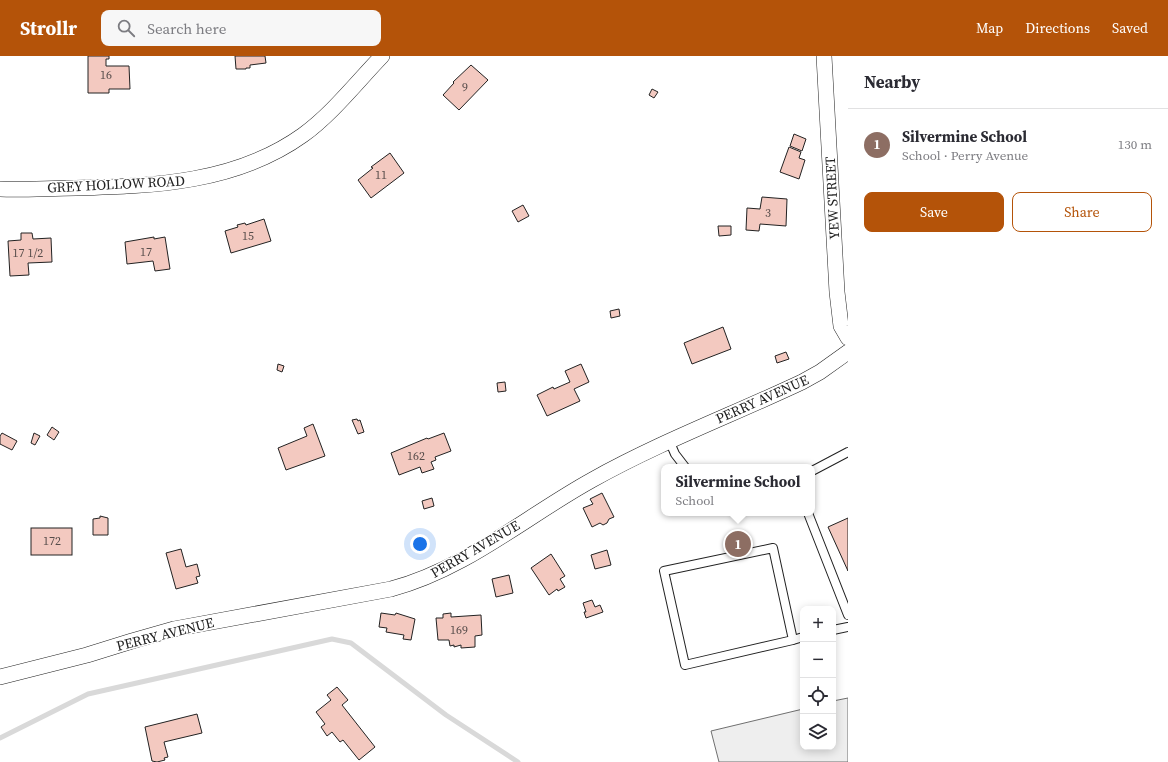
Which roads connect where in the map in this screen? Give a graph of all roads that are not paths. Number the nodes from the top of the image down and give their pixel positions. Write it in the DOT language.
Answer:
graph roads {
  1 [pos="382,56"];
  2 [pos="824,56"];
  3 [pos="0,189"];
  4 [pos="848,338"];
  5 [pos="848,352"];
  6 [pos="669,440"];
  7 [pos="848,452"];
  8 [pos="683,464"];
  9 [pos="815,469"];
  10 [pos="809,516"];
  11 [pos="848,615"];
  12 [pos="848,627"];
  13 [pos="836,629"];
  14 [pos="800,638"];
  15 [pos="793,640"];
  16 [pos="0,677"];
  1 -- 3 [label="street, GREY HOLLOW ROAD"];
  2 -- 4 [label="street, YEW STREET"];
  5 -- 6 [label="street, PERRY AVENUE"];
  6 -- 8 [label="lane"];
  6 -- 16 [label="street, PERRY AVENUE"];
  7 -- 9 [label="lane"];
  10 -- 11 [label="lane"];
  12 -- 13 [label="lane"];
  14 -- 15 [label="lane"];
  15 -- 15 [label="lane"];
}
